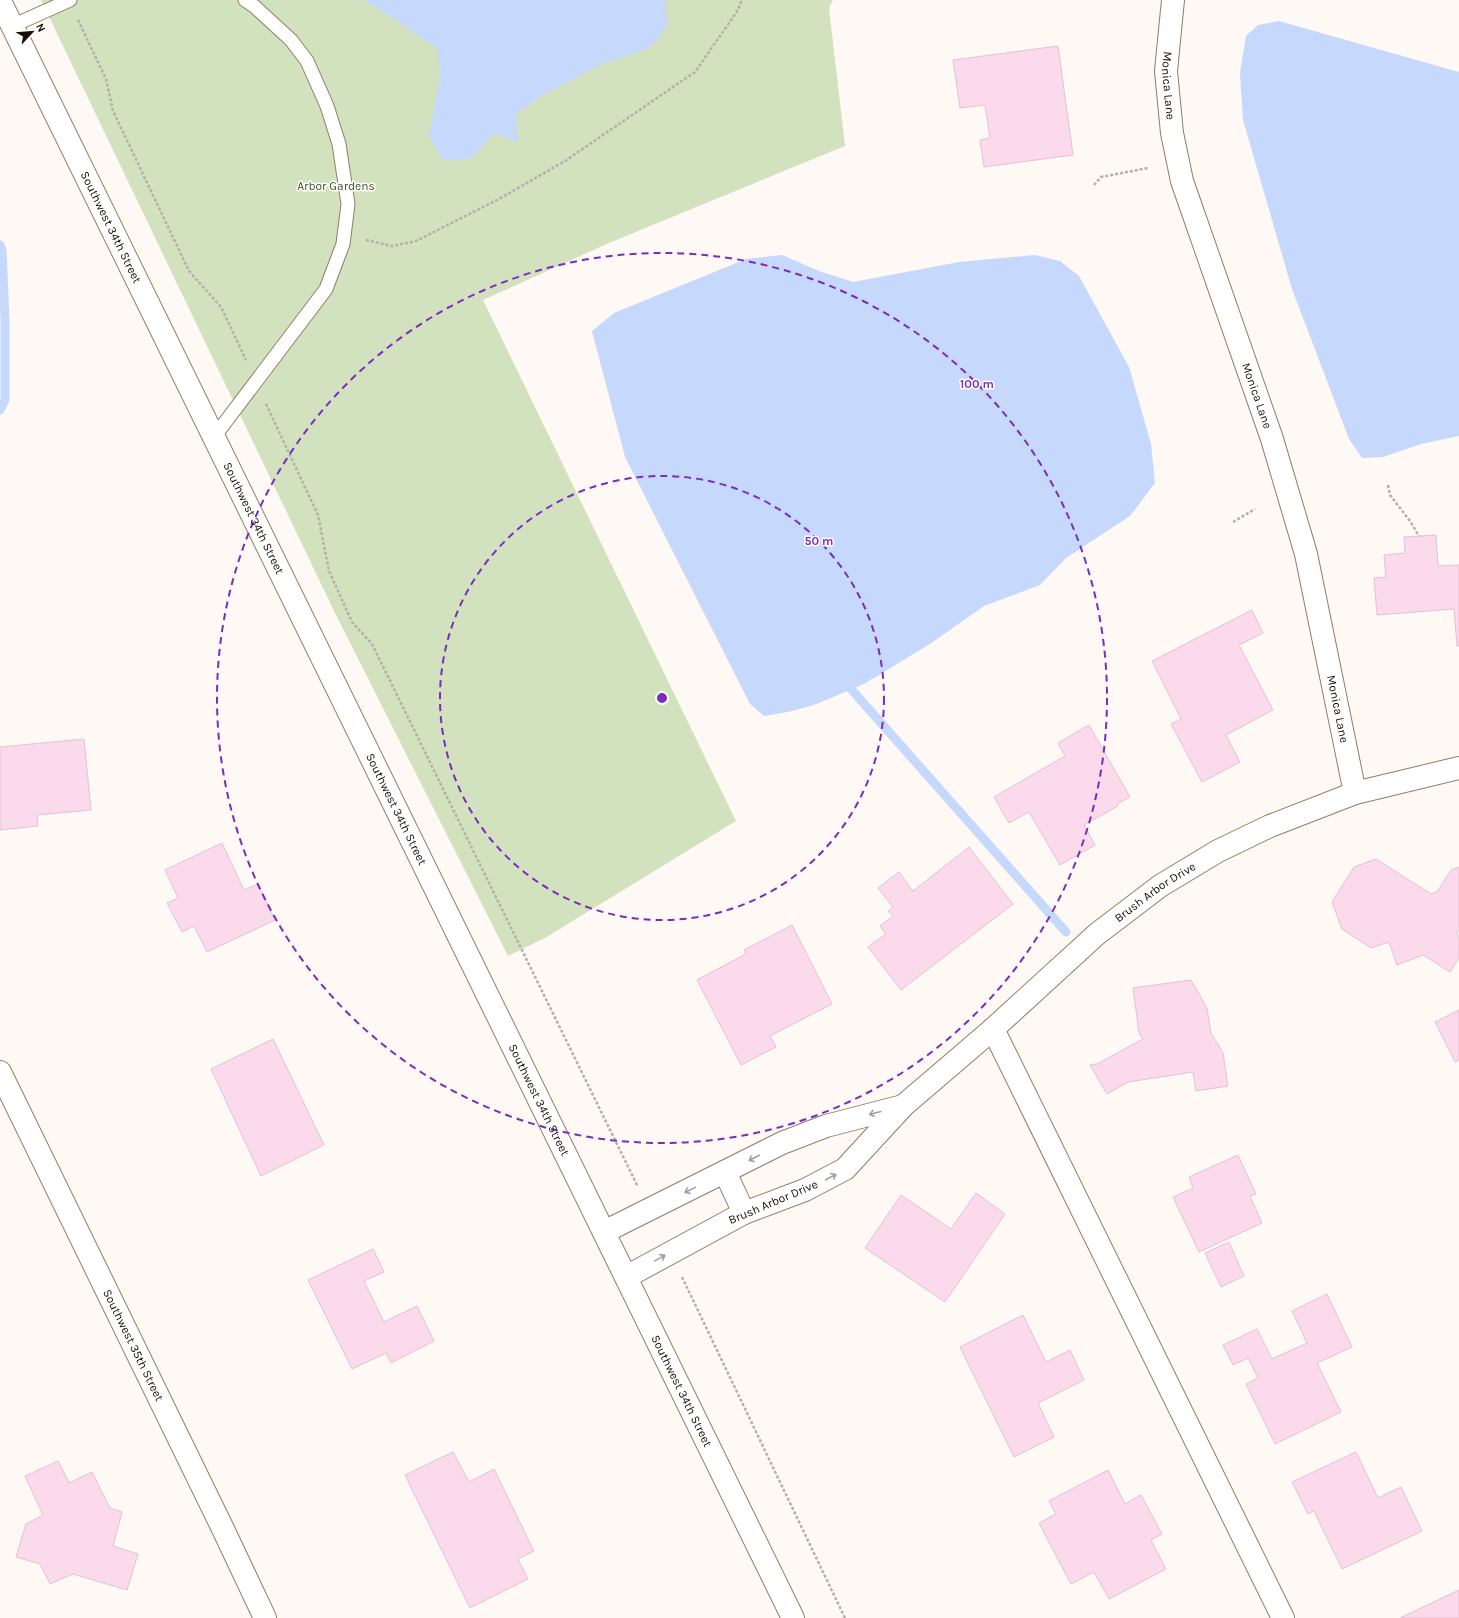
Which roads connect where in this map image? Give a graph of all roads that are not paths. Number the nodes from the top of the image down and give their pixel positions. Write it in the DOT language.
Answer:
graph roads {
  1 [pos="70,0"];
  2 [pos="245,0"];
  3 [pos="1173,0"];
  4 [pos="0,1"];
  5 [pos="12,26"];
  6 [pos="214,437"];
  7 [pos="1459,768"];
  8 [pos="1355,793"];
  9 [pos="993,1029"];
  10 [pos="0,1072"];
  11 [pos="903,1106"];
  12 [pos="724,1172"];
  13 [pos="744,1212"];
  14 [pos="604,1232"];
  15 [pos="626,1277"];
  16 [pos="265,1618"];
  17 [pos="793,1618"];
  18 [pos="1283,1618"];
  1 -- 5 [label="lane"];
  2 -- 6 [label="lane"];
  3 -- 8 [label="street, Monica Lane"];
  4 -- 5 [label="street, Southwest 34th Street"];
  5 -- 6 [label="street, Southwest 34th Street"];
  6 -- 14 [label="street, Southwest 34th Street"];
  7 -- 8 [label="street, Brush Arbor Drive"];
  8 -- 9 [label="street, Brush Arbor Drive"];
  9 -- 11 [label="street, Brush Arbor Drive"];
  9 -- 18 [label="street"];
  10 -- 16 [label="street, Southwest 35th Street"];
  11 -- 12 [label="street, Brush Arbor Drive, one-way"];
  13 -- 11 [label="street, Brush Arbor Drive, one-way"];
  12 -- 13 [label="street"];
  12 -- 14 [label="street, Brush Arbor Drive, one-way"];
  15 -- 13 [label="street, Brush Arbor Drive, one-way"];
  14 -- 15 [label="street, Southwest 34th Street"];
  15 -- 17 [label="street, Southwest 34th Street"];
}
